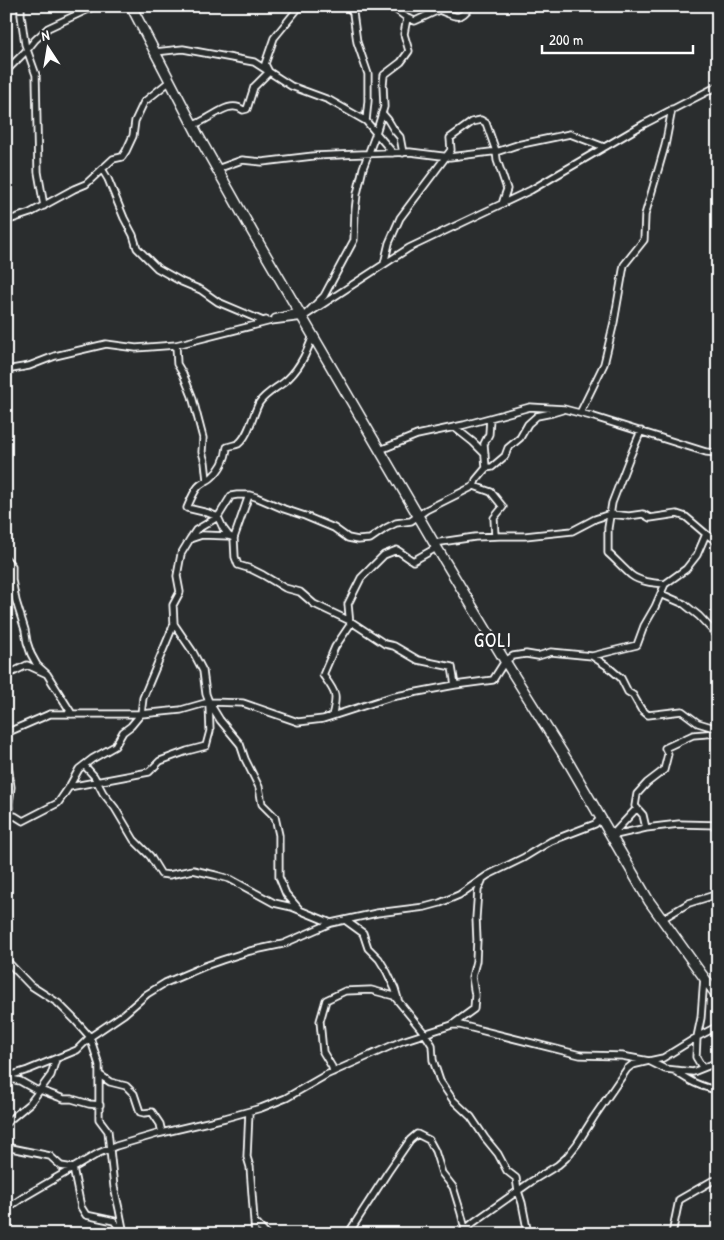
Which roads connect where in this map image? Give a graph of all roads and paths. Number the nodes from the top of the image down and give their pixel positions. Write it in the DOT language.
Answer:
graph roads {
  1 [pos="22,6"];
  2 [pos="300,6"];
  3 [pos="348,6"];
  4 [pos="391,6"];
  5 [pos="471,6"];
  6 [pos="93,7"];
  7 [pos="134,8"];
  8 [pos="407,18"];
  9 [pos="27,50"];
  10 [pos="155,52"];
  11 [pos="6,71"];
  12 [pos="269,72"];
  13 [pos="170,81"];
  14 [pos="718,86"];
  15 [pos="672,109"];
  16 [pos="382,113"];
  17 [pos="366,121"];
  18 [pos="193,126"];
  19 [pos="376,133"];
  20 [pos="604,147"];
  21 [pos="496,151"];
  22 [pos="393,153"];
  23 [pos="403,153"];
  24 [pos="369,154"];
  25 [pos="446,157"];
  26 [pos="102,169"];
  27 [pos="217,169"];
  28 [pos="502,204"];
  29 [pos="44,206"];
  30 [pos="6,221"];
  31 [pos="384,264"];
  32 [pos="301,314"];
  33 [pos="313,334"];
  34 [pos="176,345"];
  35 [pos="6,370"];
  36 [pos="564,409"];
  37 [pos="580,413"];
  38 [pos="490,418"];
  39 [pos="454,427"];
  40 [pos="641,431"];
  41 [pos="380,450"];
  42 [pos="718,453"];
  43 [pos="485,454"];
  44 [pos="486,468"];
  45 [pos="208,480"];
  46 [pos="474,486"];
  47 [pos="249,496"];
  48 [pos="610,514"];
  49 [pos="418,516"];
  50 [pos="218,518"];
  51 [pos="706,534"];
  52 [pos="496,536"];
  53 [pos="232,537"];
  54 [pos="190,540"];
  55 [pos="718,545"];
  56 [pos="435,546"];
  57 [pos="6,559"];
  58 [pos="665,584"];
  59 [pos="661,594"];
  60 [pos="350,621"];
  61 [pos="174,624"];
  62 [pos="718,634"];
  63 [pos="592,656"];
  64 [pos="505,661"];
  65 [pos="6,672"];
  66 [pos="47,674"];
  67 [pos="455,685"];
  68 [pos="209,702"];
  69 [pos="72,714"];
  70 [pos="141,714"];
  71 [pos="332,716"];
  72 [pos="718,731"];
  73 [pos="7,735"];
  74 [pos="6,750"];
  75 [pos="84,765"];
  76 [pos="97,782"];
  77 [pos="69,787"];
  78 [pos="637,808"];
  79 [pos="601,818"];
  80 [pos="8,819"];
  81 [pos="718,825"];
  82 [pos="646,828"];
  83 [pos="611,836"];
  84 [pos="484,878"];
  85 [pos="718,894"];
  86 [pos="300,910"];
  87 [pos="662,919"];
  88 [pos="345,920"];
  89 [pos="331,923"];
  90 [pos="6,960"];
  91 [pos="704,977"];
  92 [pos="718,997"];
  93 [pos="398,1001"];
  94 [pos="452,1025"];
  95 [pos="718,1026"];
  96 [pos="425,1034"];
  97 [pos="90,1037"];
  98 [pos="697,1037"];
  99 [pos="56,1059"];
  100 [pos="649,1061"];
  101 [pos="718,1062"];
  102 [pos="702,1068"];
  103 [pos="674,1070"];
  104 [pos="333,1072"];
  105 [pos="100,1075"];
  106 [pos="6,1078"];
  107 [pos="40,1090"];
  108 [pos="718,1090"];
  109 [pos="100,1105"];
  110 [pos="249,1112"];
  111 [pos="6,1124"];
  112 [pos="162,1133"];
  113 [pos="6,1147"];
  114 [pos="110,1148"];
  115 [pos="73,1168"];
  116 [pos="718,1180"];
  117 [pos="518,1191"];
  118 [pos="6,1209"];
  119 [pos="254,1222"];
  120 [pos="462,1232"];
  121 [pos="124,1234"];
  122 [pos="255,1234"];
  123 [pos="266,1234"];
  124 [pos="348,1234"];
  125 [pos="528,1234"];
  126 [pos="672,1234"];
  1 -- 9 [label="street"];
  2 -- 12 [label="street"];
  3 -- 17 [label="street"];
  4 -- 8 [label="street"];
  5 -- 8 [label="street"];
  6 -- 9 [label="street"];
  7 -- 10 [label="main road"];
  8 -- 16 [label="street"];
  9 -- 11 [label="street"];
  9 -- 29 [label="street"];
  10 -- 12 [label="street"];
  10 -- 13 [label="main road"];
  12 -- 17 [label="street"];
  12 -- 18 [label="street"];
  13 -- 18 [label="main road"];
  13 -- 26 [label="street"];
  14 -- 15 [label="street"];
  15 -- 20 [label="street"];
  15 -- 37 [label="street"];
  16 -- 19 [label="street"];
  16 -- 23 [label="street"];
  17 -- 19 [label="street"];
  18 -- 27 [label="main road"];
  19 -- 22 [label="street"];
  19 -- 24 [label="street"];
  20 -- 21 [label="street"];
  20 -- 28 [label="street"];
  21 -- 25 [label="street"];
  21 -- 25 [label="street"];
  21 -- 28 [label="street"];
  22 -- 23 [label="street"];
  22 -- 24 [label="street"];
  23 -- 25 [label="street"];
  24 -- 27 [label="street"];
  24 -- 32 [label="street"];
  25 -- 31 [label="street"];
  26 -- 29 [label="street"];
  26 -- 32 [label="street"];
  27 -- 32 [label="main road"];
  28 -- 31 [label="street"];
  29 -- 30 [label="street"];
  31 -- 32 [label="street"];
  32 -- 33 [label="main road"];
  32 -- 34 [label="street"];
  33 -- 41 [label="main road"];
  33 -- 45 [label="street"];
  34 -- 35 [label="street"];
  34 -- 45 [label="street"];
  36 -- 37 [label="street"];
  36 -- 38 [label="street"];
  36 -- 44 [label="street"];
  37 -- 40 [label="street"];
  38 -- 39 [label="street"];
  38 -- 43 [label="street"];
  39 -- 41 [label="street"];
  39 -- 43 [label="street"];
  40 -- 42 [label="street"];
  40 -- 48 [label="street"];
  41 -- 49 [label="main road"];
  43 -- 44 [label="street"];
  44 -- 46 [label="street"];
  45 -- 50 [label="street"];
  46 -- 49 [label="street"];
  46 -- 52 [label="street"];
  47 -- 49 [label="street"];
  47 -- 50 [label="street"];
  47 -- 53 [label="street"];
  48 -- 51 [label="street"];
  48 -- 52 [label="street"];
  48 -- 58 [label="street"];
  49 -- 56 [label="main road"];
  50 -- 53 [label="street"];
  50 -- 54 [label="street"];
  51 -- 55 [label="street"];
  51 -- 58 [label="street"];
  52 -- 56 [label="street"];
  53 -- 54 [label="street"];
  53 -- 60 [label="street"];
  54 -- 61 [label="street"];
  56 -- 60 [label="street"];
  56 -- 64 [label="main road"];
  57 -- 66 [label="street"];
  58 -- 59 [label="street"];
  59 -- 62 [label="street"];
  59 -- 63 [label="street"];
  60 -- 67 [label="street"];
  60 -- 71 [label="street"];
  61 -- 68 [label="street"];
  61 -- 70 [label="street"];
  63 -- 64 [label="street"];
  63 -- 72 [label="street"];
  64 -- 67 [label="street"];
  64 -- 79 [label="main road"];
  65 -- 66 [label="street"];
  66 -- 69 [label="street"];
  67 -- 71 [label="street"];
  68 -- 70 [label="street"];
  68 -- 71 [label="street"];
  68 -- 76 [label="street"];
  68 -- 86 [label="street"];
  69 -- 70 [label="street"];
  69 -- 73 [label="street"];
  70 -- 75 [label="street"];
  72 -- 78 [label="street"];
  74 -- 80 [label="street"];
  75 -- 76 [label="street"];
  75 -- 77 [label="street"];
  76 -- 77 [label="street"];
  76 -- 86 [label="street"];
  77 -- 80 [label="street"];
  78 -- 82 [label="street"];
  78 -- 83 [label="street"];
  79 -- 83 [label="main road"];
  79 -- 84 [label="street"];
  81 -- 82 [label="street"];
  82 -- 83 [label="street"];
  83 -- 87 [label="main road"];
  84 -- 88 [label="street"];
  84 -- 94 [label="street"];
  85 -- 87 [label="street"];
  86 -- 89 [label="street"];
  87 -- 91 [label="main road"];
  88 -- 89 [label="street"];
  88 -- 93 [label="street"];
  89 -- 97 [label="street"];
  90 -- 97 [label="street"];
  91 -- 92 [label="main road"];
  91 -- 98 [label="street"];
  93 -- 96 [label="street"];
  93 -- 104 [label="street"];
  94 -- 96 [label="street"];
  94 -- 100 [label="street"];
  95 -- 98 [label="street"];
  96 -- 104 [label="street"];
  96 -- 117 [label="street"];
  97 -- 99 [label="street"];
  97 -- 105 [label="street"];
  98 -- 100 [label="street"];
  98 -- 102 [label="street"];
  99 -- 106 [label="street"];
  99 -- 107 [label="street"];
  100 -- 103 [label="street"];
  100 -- 117 [label="street"];
  101 -- 102 [label="street"];
  102 -- 103 [label="street"];
  103 -- 108 [label="street"];
  104 -- 110 [label="street"];
  105 -- 109 [label="street"];
  105 -- 112 [label="street"];
  106 -- 107 [label="street"];
  107 -- 109 [label="street"];
  107 -- 111 [label="street"];
  109 -- 114 [label="street"];
  110 -- 112 [label="street"];
  110 -- 119 [label="street"];
  112 -- 114 [label="street"];
  113 -- 115 [label="street"];
  114 -- 115 [label="street"];
  114 -- 121 [label="street"];
  115 -- 118 [label="street"];
  115 -- 121 [label="street"];
  116 -- 126 [label="street"];
  117 -- 120 [label="street"];
  117 -- 125 [label="street"];
  119 -- 122 [label="street"];
  119 -- 123 [label="street"];
  120 -- 124 [label="street"];
}
